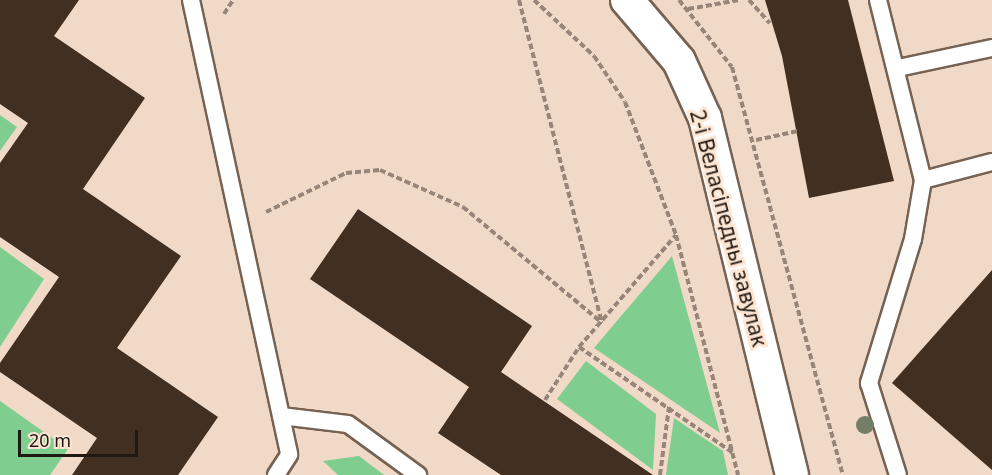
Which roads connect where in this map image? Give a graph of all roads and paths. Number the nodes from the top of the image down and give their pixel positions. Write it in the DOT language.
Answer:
graph roads {
  1 [pos="191,0"];
  2 [pos="519,0"];
  3 [pos="534,0"];
  4 [pos="627,0"];
  5 [pos="679,0"];
  6 [pos="739,0"];
  7 [pos="749,0"];
  8 [pos="878,0"];
  9 [pos="687,9"];
  10 [pos="770,23"];
  11 [pos="992,48"];
  12 [pos="898,68"];
  13 [pos="798,131"];
  14 [pos="756,140"];
  15 [pos="992,162"];
  16 [pos="923,180"];
  17 [pos="240,225"];
  18 [pos="676,235"];
  19 [pos="602,323"];
  20 [pos="579,347"];
  21 [pos="545,400"];
  22 [pos="669,407"];
  23 [pos="281,416"];
  24 [pos="734,454"];
  25 [pos="276,475"];
  26 [pos="418,475"];
  27 [pos="660,475"];
  28 [pos="738,475"];
  29 [pos="792,475"];
  30 [pos="843,475"];
  31 [pos="898,475"];
  1 -- 17 [label="lane"];
  2 -- 19 [label="path"];
  3 -- 18 [label="path"];
  4 -- 29 [label="street, 2-і Веласіпедны завулак"];
  5 -- 9 [label="path"];
  6 -- 9 [label="path"];
  7 -- 10 [label="path"];
  8 -- 12 [label="lane"];
  9 -- 14 [label="path"];
  11 -- 12 [label="lane"];
  12 -- 16 [label="lane"];
  13 -- 14 [label="path"];
  14 -- 30 [label="path"];
  15 -- 16 [label="lane"];
  16 -- 31 [label="lane"];
  17 -- 19 [label="path"];
  17 -- 23 [label="lane"];
  18 -- 19 [label="path"];
  18 -- 24 [label="path"];
  19 -- 20 [label="path"];
  20 -- 21 [label="path"];
  20 -- 22 [label="path"];
  22 -- 24 [label="path"];
  22 -- 27 [label="path"];
  23 -- 25 [label="lane"];
  23 -- 26 [label="lane"];
  24 -- 28 [label="path"];
}
